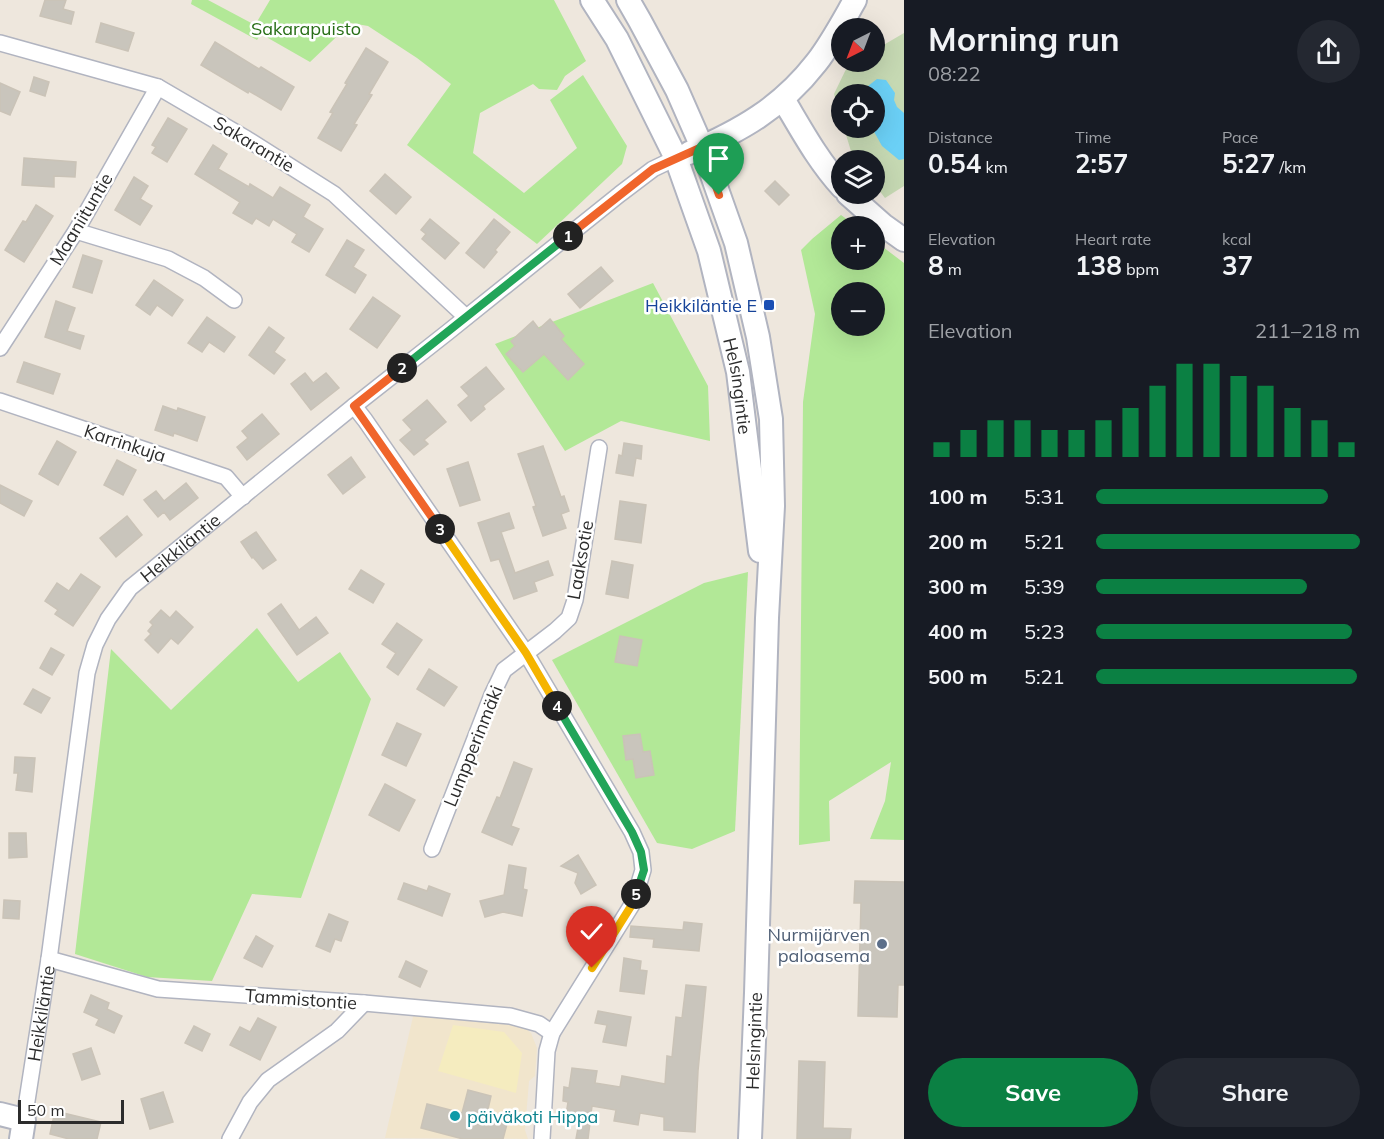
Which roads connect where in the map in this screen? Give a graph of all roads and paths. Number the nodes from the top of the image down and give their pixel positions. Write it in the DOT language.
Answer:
graph roads {
  1 [pos="592,0"];
  2 [pos="628,0"];
  3 [pos="855,0"];
  4 [pos="0,43"];
  5 [pos="158,87"];
  6 [pos="783,99"];
  7 [pos="702,147"];
  8 [pos="676,158"];
  9 [pos="831,174"];
  10 [pos="859,204"];
  11 [pos="76,231"];
  12 [pos="904,240"];
  13 [pos="234,300"];
  14 [pos="466,317"];
  15 [pos="0,346"];
  16 [pos="0,401"];
  17 [pos="354,406"];
  18 [pos="599,448"];
  19 [pos="243,496"];
  20 [pos="767,618"];
  21 [pos="526,653"];
  22 [pos="432,849"];
  23 [pos="49,959"];
  24 [pos="364,1003"];
  25 [pos="552,1033"];
  26 [pos="0,1114"];
  27 [pos="22,1130"];
  28 [pos="230,1139"];
  29 [pos="542,1139"];
  30 [pos="750,1139"];
  1 -- 8 [label="main road, Helsingintie"];
  2 -- 7 [label="main road, Helsingintie"];
  3 -- 6 [label="main road"];
  4 -- 5 [label="street, Sakarantie"];
  5 -- 11 [label="street, Maaniituntie"];
  5 -- 14 [label="street, Sakarantie"];
  6 -- 7 [label="main road"];
  6 -- 9 [label="main road"];
  7 -- 8 [label="main road"];
  7 -- 20 [label="main road, Helsingintie"];
  8 -- 14 [label="street, Heikkiläntie"];
  8 -- 20 [label="main road, Helsingintie"];
  10 -- 12 [label="main road"];
  11 -- 13 [label="street"];
  11 -- 15 [label="street, Maaniituntie"];
  14 -- 17 [label="street, Heikkiläntie"];
  16 -- 19 [label="street, Karrinkuja"];
  17 -- 19 [label="street, Heikkiläntie"];
  17 -- 21 [label="street"];
  18 -- 21 [label="street, Laaksotie"];
  19 -- 23 [label="street, Heikkiläntie"];
  20 -- 30 [label="main road, Helsingintie"];
  21 -- 22 [label="street, Lumpperinmäki"];
  21 -- 25 [label="street"];
  23 -- 24 [label="street, Tammistontie"];
  23 -- 27 [label="street, Heikkiläntie"];
  24 -- 25 [label="street, Tammistontie"];
  24 -- 28 [label="street"];
  25 -- 29 [label="street"];
  26 -- 27 [label="main road"];
}
